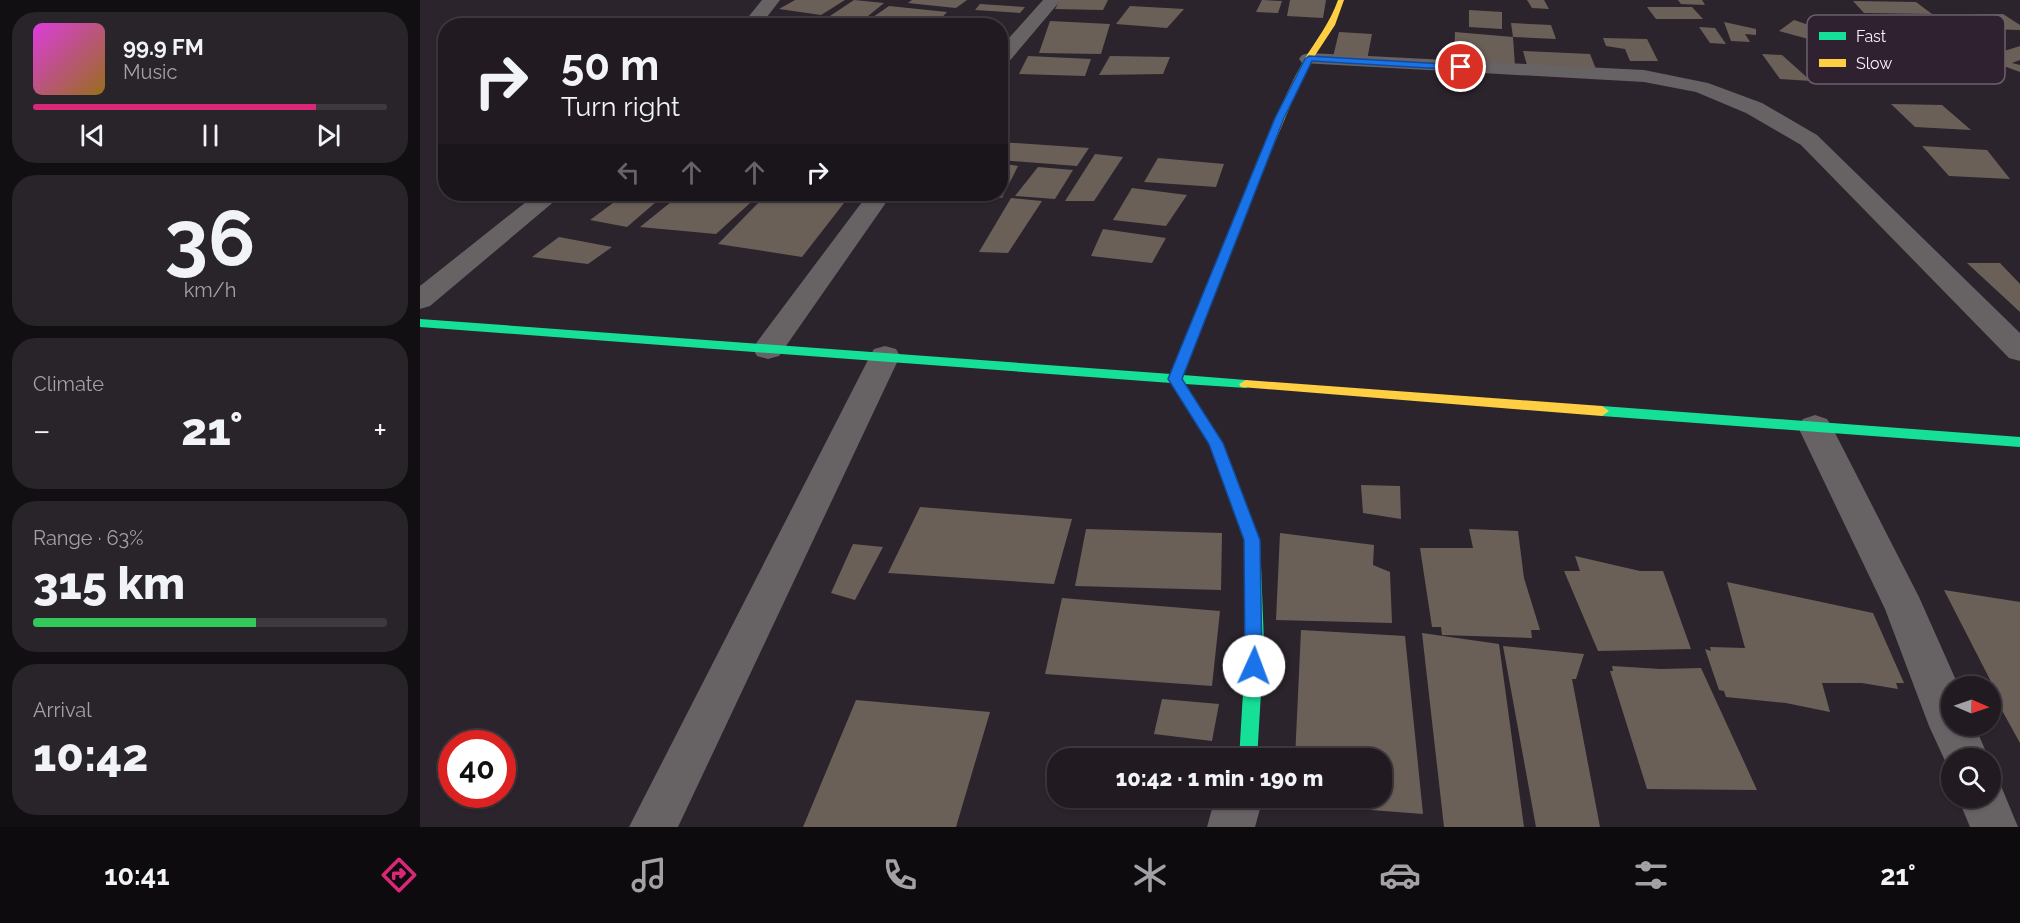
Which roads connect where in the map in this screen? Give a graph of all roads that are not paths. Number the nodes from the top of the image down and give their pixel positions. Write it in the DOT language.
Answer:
graph roads {
  1 [pos="771,0"];
  2 [pos="1052,0"];
  3 [pos="1341,0"];
  4 [pos="756,18"];
  5 [pos="1008,51"];
  6 [pos="1309,59"];
  7 [pos="542,201"];
  8 [pos="875,201"];
  9 [pos="420,300"];
  10 [pos="420,323"];
  11 [pos="768,349"];
  12 [pos="2020,351"];
  13 [pos="885,356"];
  14 [pos="1175,379"];
  15 [pos="1815,427"];
  16 [pos="2020,442"];
  17 [pos="1941,698"];
  18 [pos="1249,748"];
  19 [pos="1236,808"];
  20 [pos="1986,808"];
  21 [pos="653,827"];
  22 [pos="1231,827"];
  23 [pos="1994,827"];
  1 -- 4 [label="street"];
  2 -- 5 [label="street"];
  3 -- 6 [label="street"];
  6 -- 12 [label="street"];
  6 -- 14 [label="street"];
  7 -- 9 [label="street"];
  8 -- 11 [label="street"];
  10 -- 11 [label="street"];
  11 -- 13 [label="street"];
  13 -- 14 [label="street"];
  13 -- 21 [label="street"];
  14 -- 15 [label="street"];
  14 -- 18 [label="street"];
  15 -- 16 [label="street"];
  15 -- 17 [label="street"];
  19 -- 22 [label="street"];
  20 -- 23 [label="street"];
}
